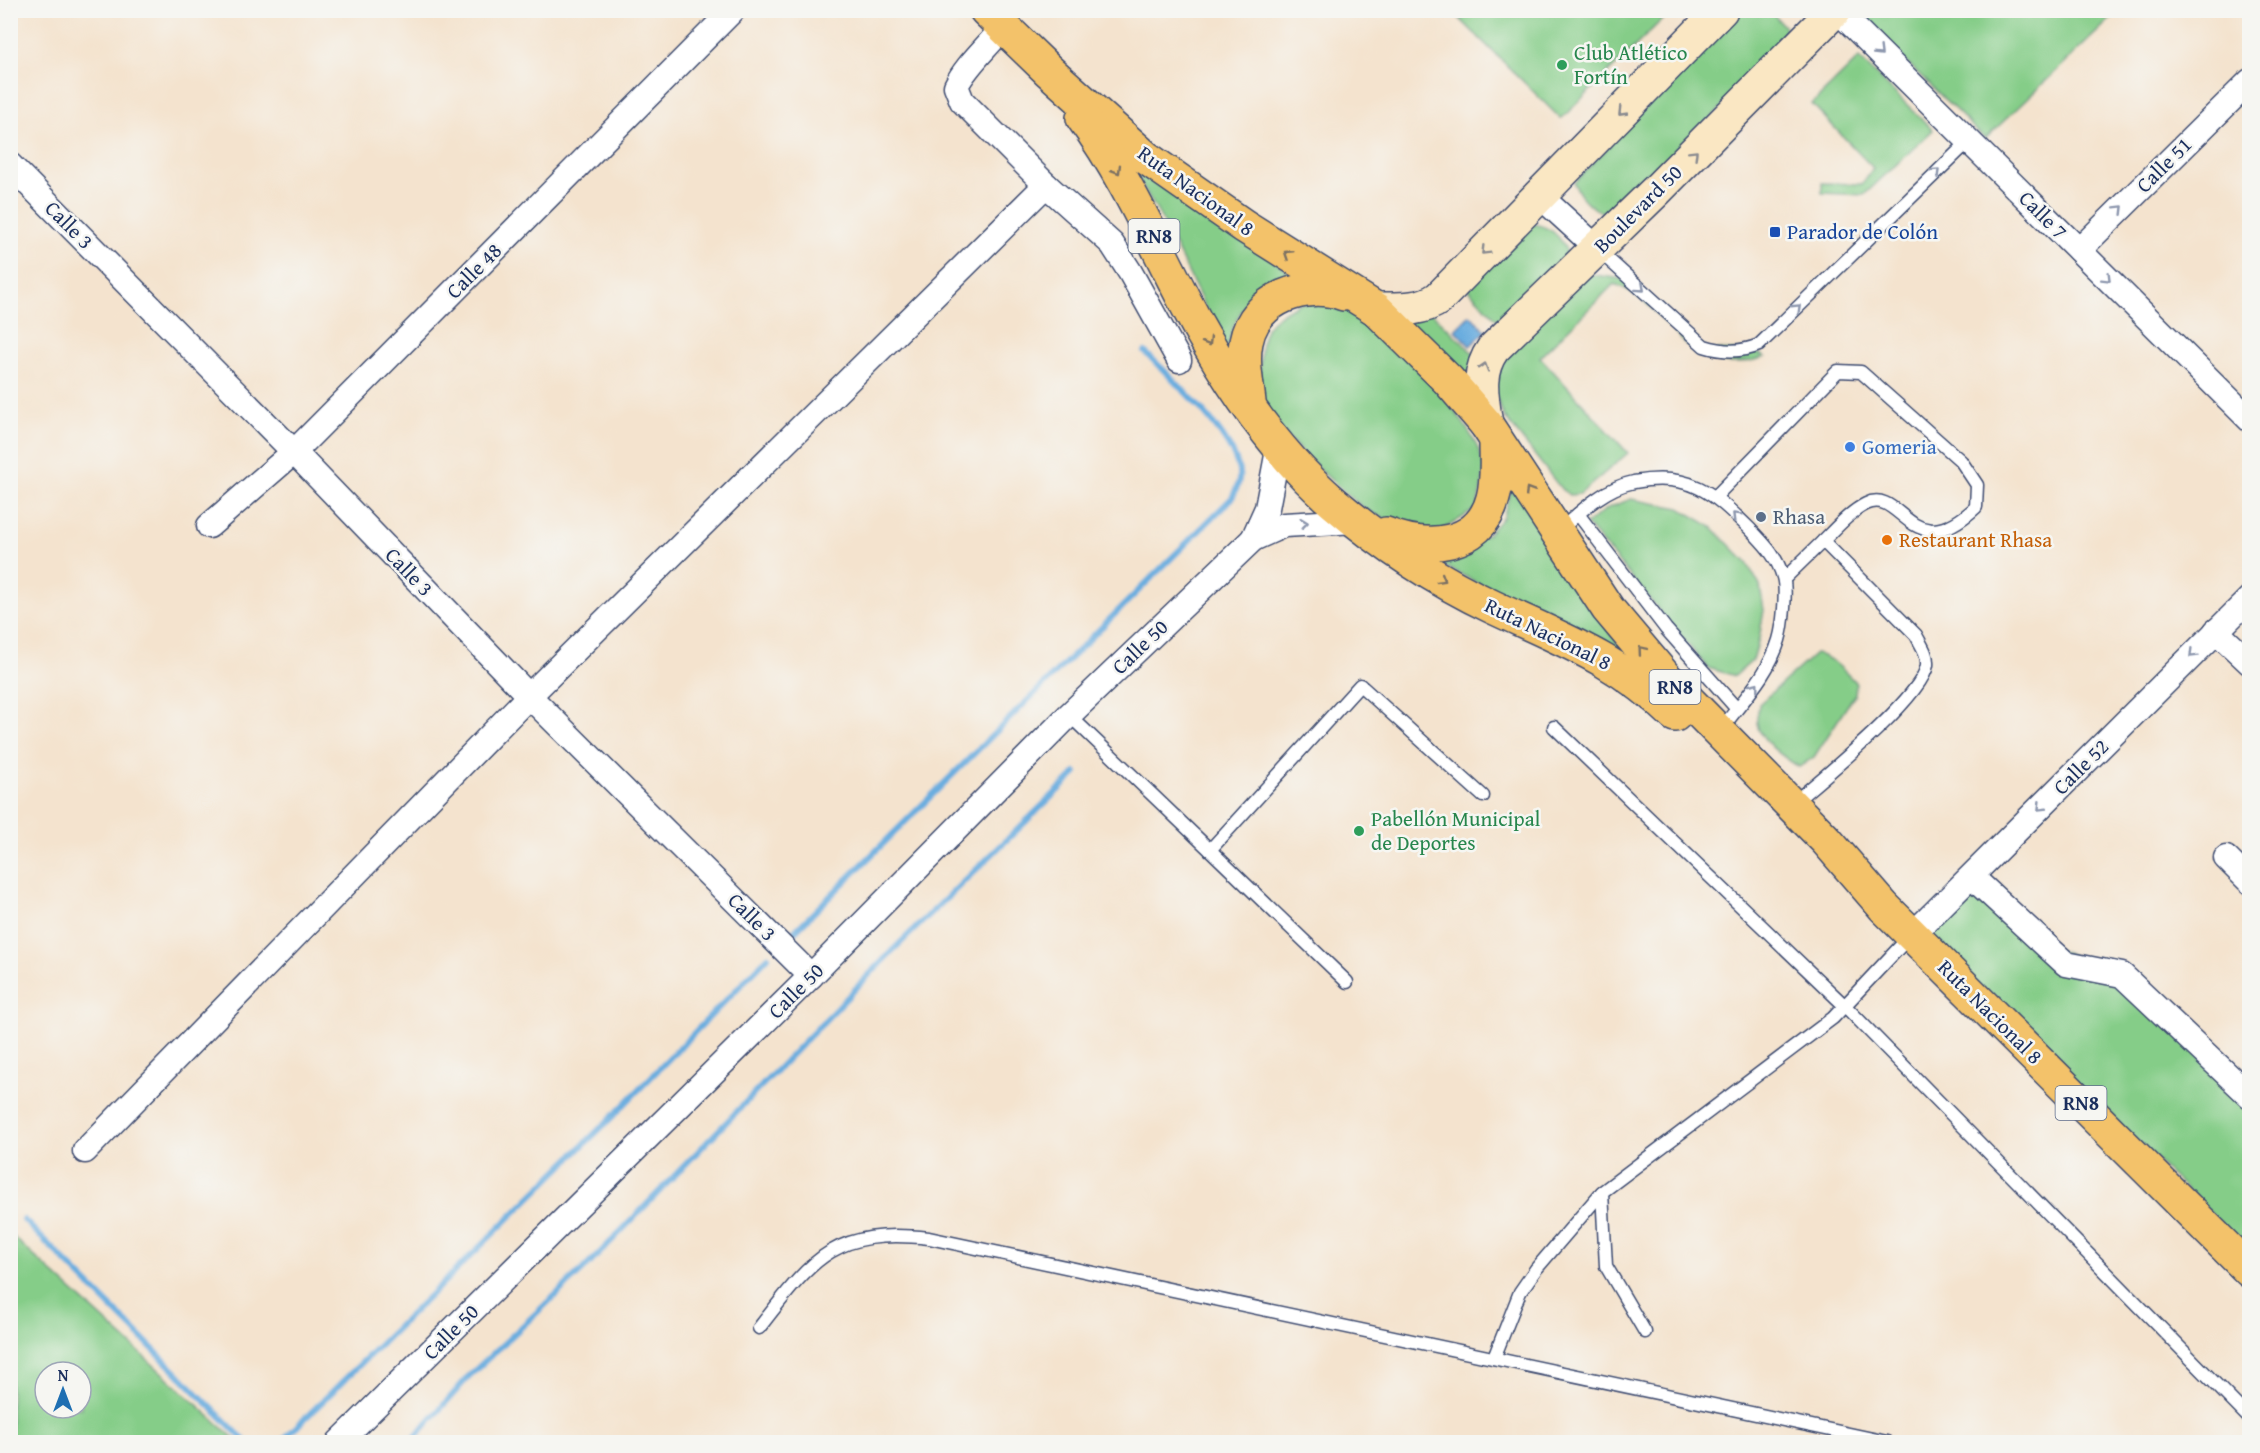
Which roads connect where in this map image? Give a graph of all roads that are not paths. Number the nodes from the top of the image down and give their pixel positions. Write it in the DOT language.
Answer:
graph roads {
  1 [pos="733,10"];
  2 [pos="1721,10"];
  3 [pos="1836,10"];
  4 [pos="994,19"];
  5 [pos="1048,70"];
  6 [pos="2250,81"];
  7 [pos="1969,141"];
  8 [pos="10,165"];
  9 [pos="1046,185"];
  10 [pos="1540,196"];
  11 [pos="1598,249"];
  12 [pos="2079,250"];
  13 [pos="1365,304"];
  14 [pos="1179,360"];
  15 [pos="1249,409"];
  16 [pos="2250,420"];
  17 [pos="1491,433"];
  18 [pos="1279,446"];
  19 [pos="294,452"];
  20 [pos="1716,496"];
  21 [pos="1358,522"];
  22 [pos="1567,524"];
  23 [pos="209,526"];
  24 [pos="1254,538"];
  25 [pos="1823,541"];
  26 [pos="1784,579"];
  27 [pos="2250,598"];
  28 [pos="2216,631"];
  29 [pos="2250,663"];
  30 [pos="529,696"];
  31 [pos="1069,715"];
  32 [pos="1728,720"];
  33 [pos="1554,728"];
  34 [pos="1483,796"];
  35 [pos="1791,805"];
  36 [pos="1210,850"];
  37 [pos="2226,858"];
  38 [pos="1972,877"];
  39 [pos="2250,882"];
  40 [pos="1884,907"];
  41 [pos="1912,934"];
  42 [pos="811,976"];
  43 [pos="1347,982"];
  44 [pos="1845,1006"];
  45 [pos="2250,1096"];
  46 [pos="85,1151"];
  47 [pos="1602,1192"];
  48 [pos="2250,1271"];
  49 [pos="759,1328"];
  50 [pos="1646,1332"];
  51 [pos="1494,1358"];
  52 [pos="2250,1419"];
  53 [pos="339,1443"];
  54 [pos="1887,1443"];
  1 -- 19 [label="street, Calle 48"];
  2 -- 10 [label="main road, one-way"];
  3 -- 7 [label="street, Calle 7, one-way"];
  11 -- 3 [label="main road, Boulevard 50, one-way"];
  4 -- 5 [label="highway, Ruta Nacional 8 / RN8"];
  4 -- 9 [label="street"];
  13 -- 5 [label="highway, Ruta Nacional 8 / RN8, one-way"];
  5 -- 15 [label="highway, Ruta Nacional 8 / RN8, one-way"];
  12 -- 6 [label="street, Calle 51, one-way"];
  11 -- 7 [label="lane, one-way"];
  7 -- 12 [label="street, Calle 7"];
  8 -- 19 [label="street, Calle 3"];
  9 -- 14 [label="street"];
  9 -- 30 [label="street"];
  10 -- 11 [label="street"];
  10 -- 13 [label="main road, one-way"];
  17 -- 11 [label="main road, Boulevard 50, one-way"];
  12 -- 16 [label="street, Calle 7, one-way"];
  13 -- 15 [label="highway, Ruta Nacional 8 / RN8"];
  13 -- 17 [label="highway, Ruta Nacional 8 / RN8"];
  15 -- 18 [label="highway, Ruta Nacional 8 / RN8"];
  17 -- 21 [label="highway, Ruta Nacional 8 / RN8"];
  22 -- 17 [label="highway, Ruta Nacional 8 / RN8, one-way"];
  18 -- 21 [label="highway, Ruta Nacional 8 / RN8"];
  18 -- 24 [label="street, Calle 50"];
  19 -- 23 [label="street, Calle 48"];
  19 -- 30 [label="street, Calle 3"];
  20 -- 22 [label="lane"];
  20 -- 25 [label="lane"];
  26 -- 20 [label="lane, one-way"];
  24 -- 21 [label="street, Calle 50, one-way"];
  21 -- 40 [label="highway, Ruta Nacional 8 / RN8, one-way"];
  22 -- 32 [label="highway, Ruta Nacional 8 / RN8"];
  24 -- 31 [label="street, Calle 50"];
  25 -- 26 [label="lane"];
  25 -- 35 [label="lane"];
  32 -- 26 [label="lane, one-way"];
  27 -- 28 [label="street, Calle 52"];
  28 -- 29 [label="street"];
  28 -- 38 [label="street, Calle 52, one-way"];
  30 -- 42 [label="street, Calle 3"];
  30 -- 46 [label="street"];
  31 -- 36 [label="lane"];
  31 -- 42 [label="street, Calle 50"];
  32 -- 35 [label="highway, Ruta Nacional 8 / RN8"];
  33 -- 44 [label="lane"];
  34 -- 36 [label="lane"];
  35 -- 40 [label="highway, Ruta Nacional 8 / RN8"];
  36 -- 43 [label="lane"];
  37 -- 39 [label="street"];
  38 -- 41 [label="street, Calle 52"];
  38 -- 45 [label="street"];
  40 -- 41 [label="highway, Ruta Nacional 8 / RN8"];
  41 -- 44 [label="lane"];
  41 -- 48 [label="highway, Ruta Nacional 8 / RN8"];
  42 -- 53 [label="street, Calle 50"];
  44 -- 47 [label="lane"];
  44 -- 52 [label="lane"];
  47 -- 50 [label="lane"];
  47 -- 51 [label="lane"];
  49 -- 51 [label="lane"];
  51 -- 54 [label="lane"];
}
